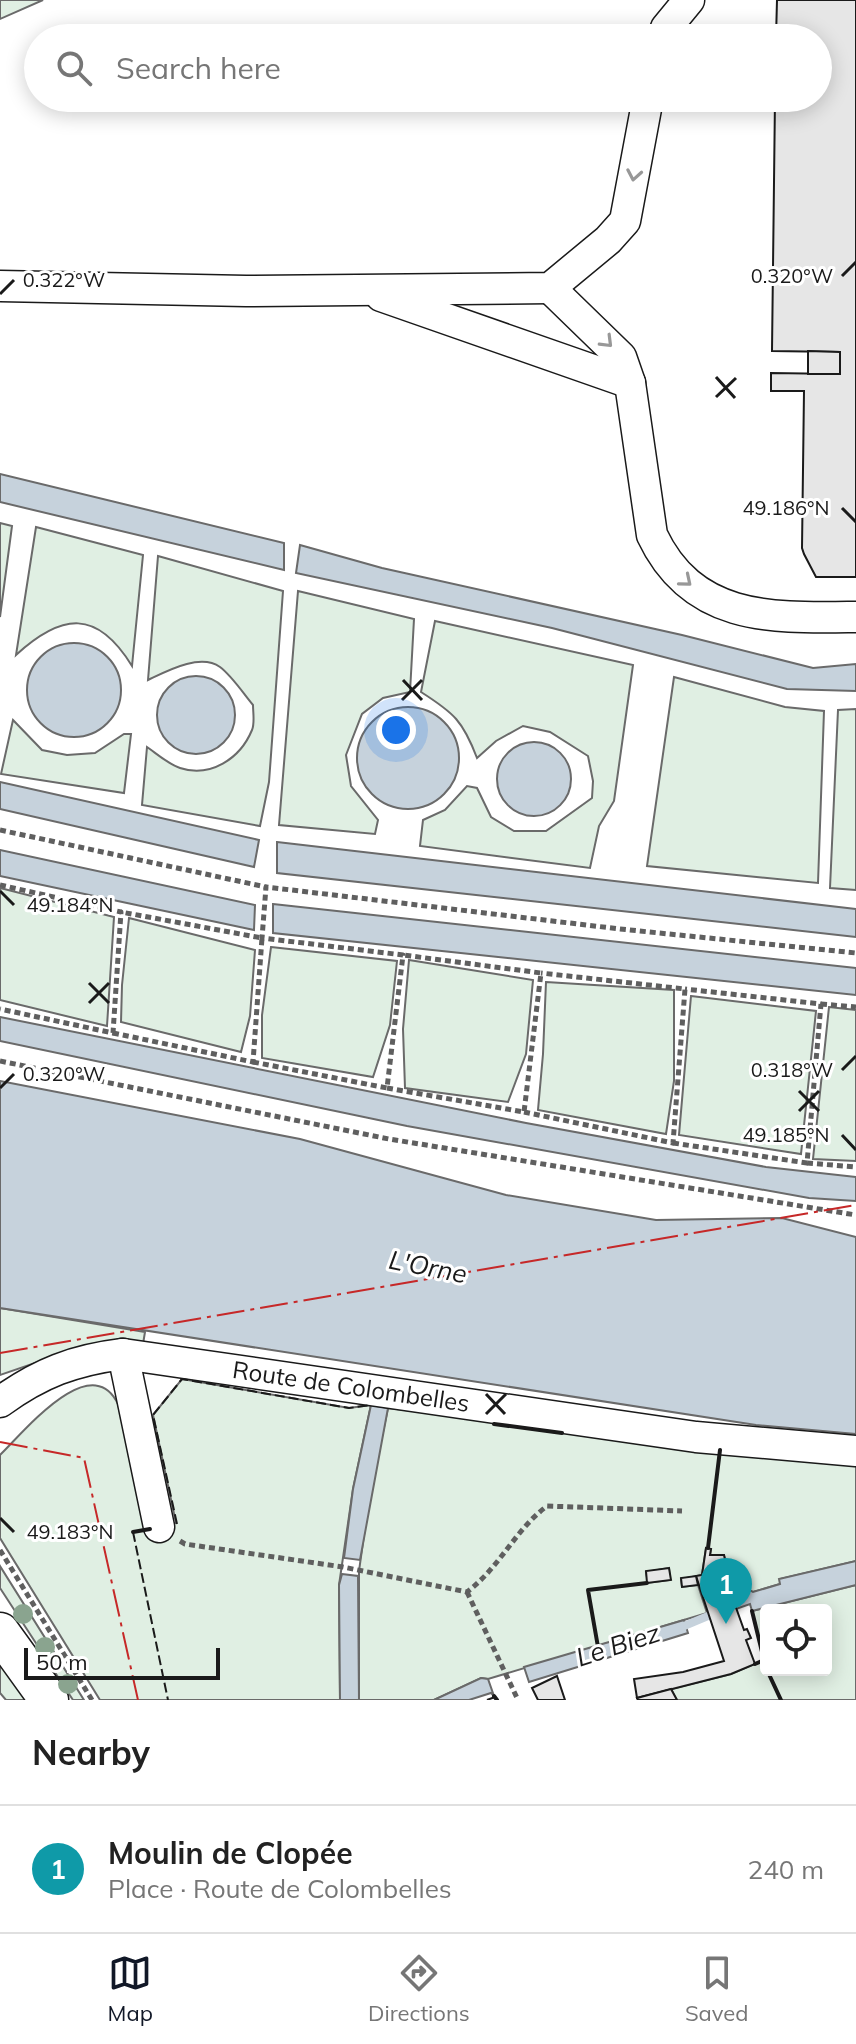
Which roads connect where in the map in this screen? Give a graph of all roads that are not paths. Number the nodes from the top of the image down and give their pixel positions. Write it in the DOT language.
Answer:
graph roads {
  1 [pos="689,0"];
  2 [pos="669,24"];
  3 [pos="645,112"];
  4 [pos="0,286"];
  5 [pos="550,288"];
  6 [pos="360,289"];
  7 [pos="630,383"];
  8 [pos="856,617"];
  9 [pos="123,1354"];
  10 [pos="0,1402"];
  11 [pos="856,1451"];
  12 [pos="159,1527"];
  13 [pos="0,1632"];
  14 [pos="49,1700"];
  1 -- 2 [label="street"];
  3 -- 5 [label="street, one-way"];
  4 -- 6 [label="street"];
  5 -- 6 [label="street"];
  5 -- 7 [label="street, one-way"];
  6 -- 7 [label="street"];
  7 -- 8 [label="street, one-way"];
  9 -- 10 [label="street, Route de Colombelles"];
  9 -- 11 [label="street, Route de Colombelles"];
  9 -- 12 [label="street"];
  13 -- 14 [label="main road"];
}
